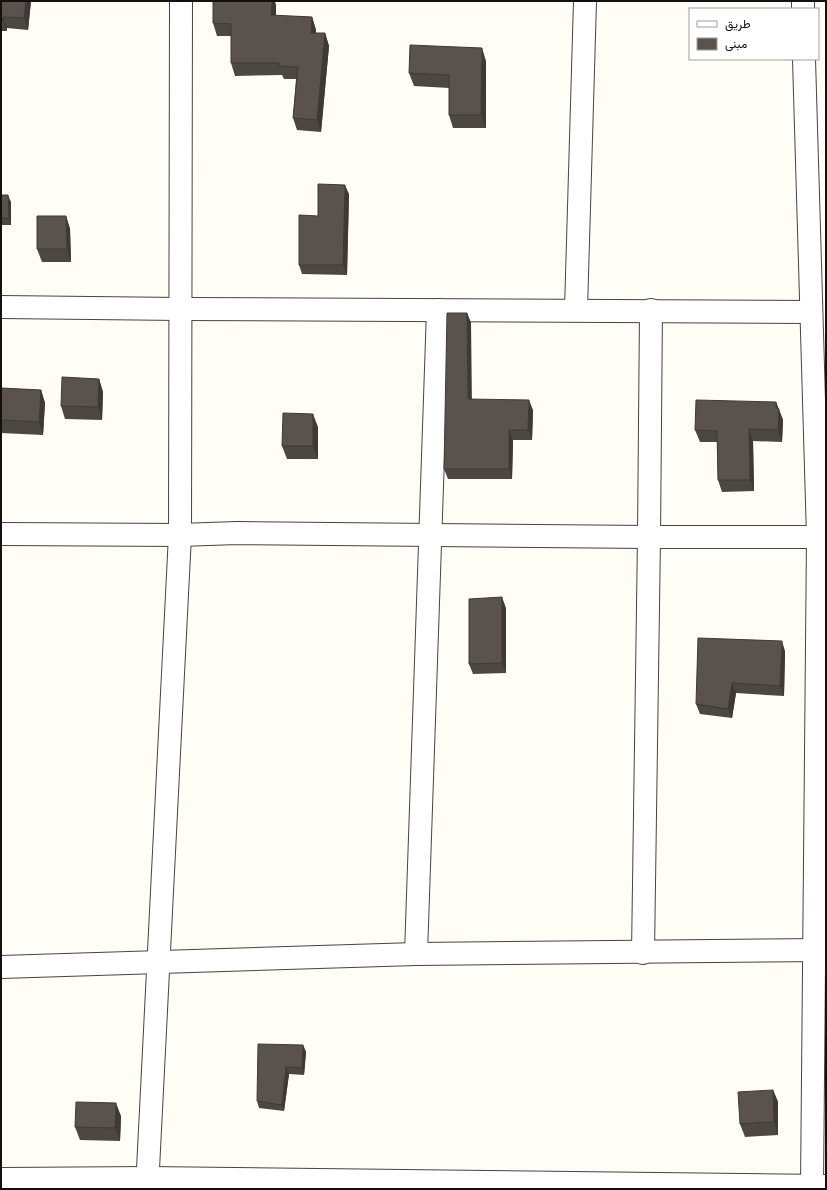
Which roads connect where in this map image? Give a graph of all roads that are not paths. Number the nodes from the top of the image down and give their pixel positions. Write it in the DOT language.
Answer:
graph roads {
  1 [pos="181,1"];
  2 [pos="585,1"];
  3 [pos="804,60"];
  4 [pos="826,267"];
  5 [pos="810,281"];
  6 [pos="1,307"];
  7 [pos="180,309"];
  8 [pos="438,310"];
  9 [pos="576,310"];
  10 [pos="651,310"];
  11 [pos="810,312"];
  12 [pos="823,531"];
  13 [pos="1,534"];
  14 [pos="180,535"];
  15 [pos="429,536"];
  16 [pos="649,537"];
  17 [pos="821,950"];
  18 [pos="642,953"];
  19 [pos="416,954"];
  20 [pos="158,963"];
  21 [pos="1,967"];
  22 [pos="1,1179"];
  23 [pos="147,1184"];
  24 [pos="482,1186"];
  25 [pos="819,1186"];
  1 -- 7 [label="street"];
  2 -- 9 [label="street"];
  3 -- 5 [label="street"];
  4 -- 5 [label="street"];
  5 -- 11 [label="street"];
  6 -- 7 [label="street"];
  7 -- 8 [label="street"];
  7 -- 14 [label="street"];
  8 -- 9 [label="street"];
  8 -- 15 [label="street"];
  9 -- 10 [label="street"];
  10 -- 11 [label="street"];
  10 -- 16 [label="street"];
  11 -- 12 [label="street"];
  12 -- 16 [label="street"];
  12 -- 17 [label="street"];
  13 -- 14 [label="street"];
  14 -- 15 [label="street"];
  14 -- 20 [label="street"];
  15 -- 16 [label="street"];
  15 -- 19 [label="street"];
  16 -- 18 [label="street"];
  17 -- 18 [label="street"];
  17 -- 25 [label="street"];
  18 -- 19 [label="street"];
  19 -- 20 [label="street"];
  20 -- 21 [label="street"];
  20 -- 23 [label="street"];
  22 -- 23 [label="street"];
  23 -- 24 [label="street"];
  24 -- 25 [label="street"];
}
